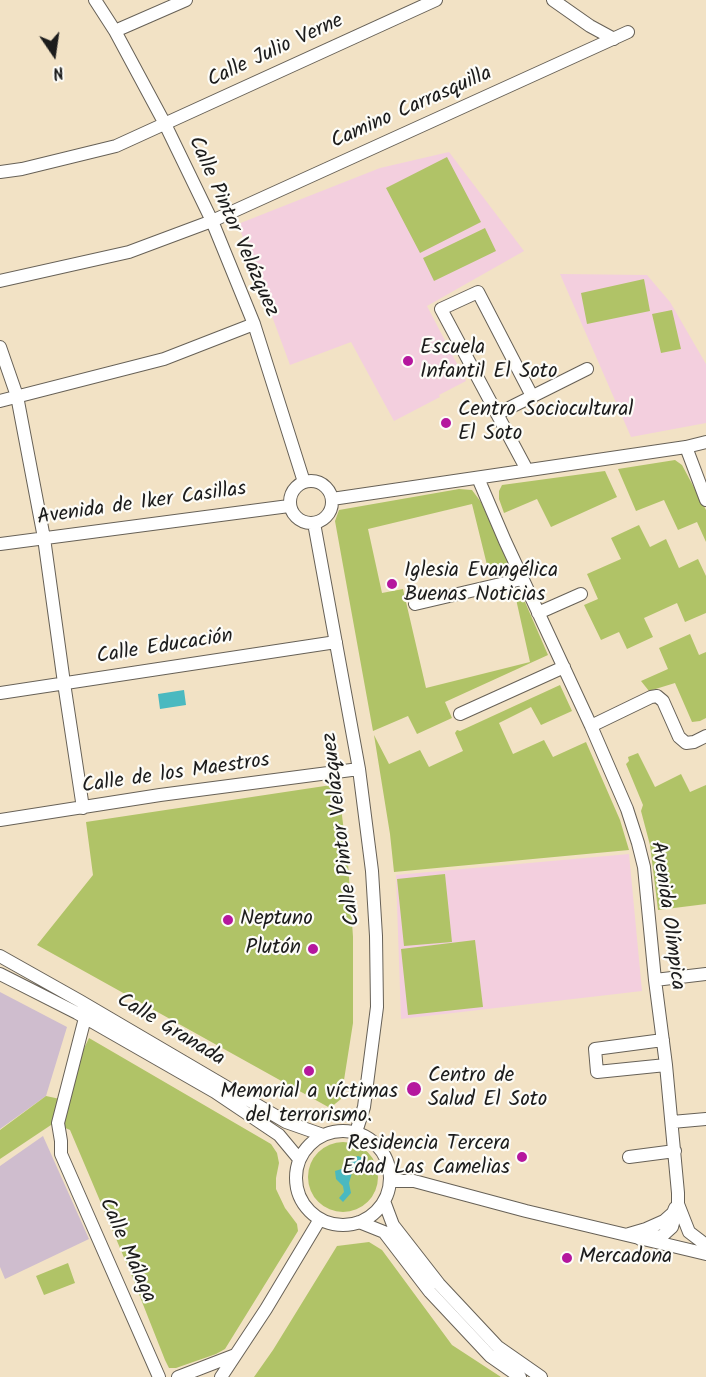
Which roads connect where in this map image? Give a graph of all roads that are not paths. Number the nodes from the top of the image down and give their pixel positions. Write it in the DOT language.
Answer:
graph roads {
  1 [pos="95,0"];
  2 [pos="186,0"];
  3 [pos="436,0"];
  4 [pos="553,0"];
  5 [pos="115,31"];
  6 [pos="628,32"];
  7 [pos="614,39"];
  8 [pos="165,124"];
  9 [pos="0,172"];
  10 [pos="212,220"];
  11 [pos="0,281"];
  12 [pos="254,324"];
  13 [pos="0,347"];
  14 [pos="587,369"];
  15 [pos="17,396"];
  16 [pos="531,396"];
  17 [pos="0,400"];
  18 [pos="497,414"];
  19 [pos="706,442"];
  20 [pos="686,447"];
  21 [pos="527,470"];
  22 [pos="478,478"];
  23 [pos="304,482"];
  24 [pos="332,499"];
  25 [pos="706,500"];
  26 [pos="290,506"];
  27 [pos="314,523"];
  28 [pos="44,538"];
  29 [pos="0,544"];
  30 [pos="522,579"];
  31 [pos="582,594"];
  32 [pos="415,604"];
  33 [pos="538,613"];
  34 [pos="336,642"];
  35 [pos="564,667"];
  36 [pos="64,683"];
  37 [pos="0,693"];
  38 [pos="460,714"];
  39 [pos="591,726"];
  40 [pos="706,736"];
  41 [pos="359,769"];
  42 [pos="83,808"];
  43 [pos="0,820"];
  44 [pos="0,956"];
  45 [pos="0,974"];
  46 [pos="706,974"];
  47 [pos="655,980"];
  48 [pos="86,1018"];
  49 [pos="663,1040"];
  50 [pos="666,1065"];
  51 [pos="706,1119"];
  52 [pos="672,1122"];
  53 [pos="356,1132"];
  54 [pos="323,1135"];
  55 [pos="675,1151"];
  56 [pos="630,1156"];
  57 [pos="299,1159"];
  58 [pos="390,1181"];
  59 [pos="384,1201"];
  60 [pos="678,1204"];
  61 [pos="320,1219"];
  62 [pos="359,1222"];
  63 [pos="657,1224"];
  64 [pos="672,1227"];
  65 [pos="689,1232"];
  66 [pos="625,1235"];
  67 [pos="640,1239"];
  68 [pos="706,1245"];
  69 [pos="706,1254"];
  70 [pos="235,1355"];
  71 [pos="159,1377"];
  72 [pos="178,1377"];
  73 [pos="221,1377"];
  74 [pos="520,1377"];
  75 [pos="542,1377"];
  1 -- 5 [label="street, Calle Pintor Velázquez"];
  2 -- 5 [label="street"];
  3 -- 8 [label="street, Calle Julio Verne"];
  4 -- 7 [label="street"];
  5 -- 8 [label="street, Calle Pintor Velázquez"];
  6 -- 7 [label="street, Camino Carrasquilla"];
  7 -- 10 [label="street, Camino Carrasquilla"];
  8 -- 9 [label="street, Calle Julio Verne"];
  8 -- 10 [label="street, Calle Pintor Velázquez"];
  10 -- 11 [label="street, Camino Carrasquilla"];
  10 -- 12 [label="street, Calle Pintor Velázquez"];
  12 -- 15 [label="street"];
  12 -- 23 [label="street, Calle Pintor Velázquez"];
  13 -- 15 [label="street"];
  14 -- 16 [label="street"];
  15 -- 17 [label="street"];
  15 -- 28 [label="street"];
  16 -- 18 [label="street"];
  16 -- 18 [label="street"];
  18 -- 21 [label="street"];
  19 -- 20 [label="street"];
  20 -- 21 [label="street"];
  20 -- 25 [label="street"];
  21 -- 22 [label="street"];
  22 -- 24 [label="street"];
  22 -- 30 [label="street, Avenida Olímpica"];
  23 -- 24 [label="street"];
  23 -- 26 [label="street"];
  24 -- 27 [label="street"];
  26 -- 27 [label="street"];
  26 -- 28 [label="street, Avenida de Iker Casillas"];
  27 -- 34 [label="street, Calle Pintor Velázquez"];
  28 -- 29 [label="street, Avenida de Iker Casillas"];
  28 -- 36 [label="street"];
  30 -- 32 [label="street"];
  30 -- 33 [label="street, Avenida Olímpica"];
  31 -- 33 [label="street"];
  33 -- 35 [label="street, Avenida Olímpica"];
  34 -- 36 [label="street, Calle Educación"];
  34 -- 41 [label="street, Calle Pintor Velázquez"];
  35 -- 38 [label="street"];
  35 -- 39 [label="street, Avenida Olímpica"];
  36 -- 37 [label="street, Calle Educación"];
  36 -- 42 [label="street"];
  39 -- 40 [label="street"];
  39 -- 47 [label="street, Avenida Olímpica"];
  41 -- 42 [label="street, Calle de los Maestros"];
  41 -- 53 [label="street, Calle Pintor Velázquez"];
  42 -- 43 [label="street, Calle de los Maestros"];
  44 -- 54 [label="street, Calle Granada"];
  45 -- 48 [label="street, Calle Granada"];
  46 -- 47 [label="street"];
  47 -- 49 [label="street, Avenida Olímpica"];
  48 -- 57 [label="street, Calle Granada"];
  48 -- 71 [label="street, Calle Málaga"];
  49 -- 50 [label="street, Avenida Olímpica"];
  49 -- 50 [label="street"];
  50 -- 52 [label="street, Avenida Olímpica"];
  51 -- 52 [label="street"];
  52 -- 55 [label="street, Avenida Olímpica"];
  53 -- 54 [label="street"];
  53 -- 58 [label="street"];
  54 -- 57 [label="street"];
  55 -- 56 [label="street"];
  55 -- 60 [label="street, Avenida Olímpica"];
  57 -- 61 [label="street"];
  58 -- 59 [label="street"];
  58 -- 66 [label="street"];
  59 -- 62 [label="street"];
  59 -- 75 [label="street"];
  60 -- 63 [label="street"];
  60 -- 64 [label="street, Avenida Olímpica"];
  60 -- 65 [label="street, Avenida Olímpica"];
  61 -- 62 [label="street"];
  61 -- 70 [label="street"];
  62 -- 74 [label="street"];
  63 -- 64 [label="street"];
  63 -- 66 [label="street"];
  64 -- 65 [label="street"];
  64 -- 67 [label="street"];
  65 -- 68 [label="street"];
  66 -- 67 [label="street"];
  67 -- 69 [label="street"];
  70 -- 72 [label="street"];
  70 -- 73 [label="street"];
}
